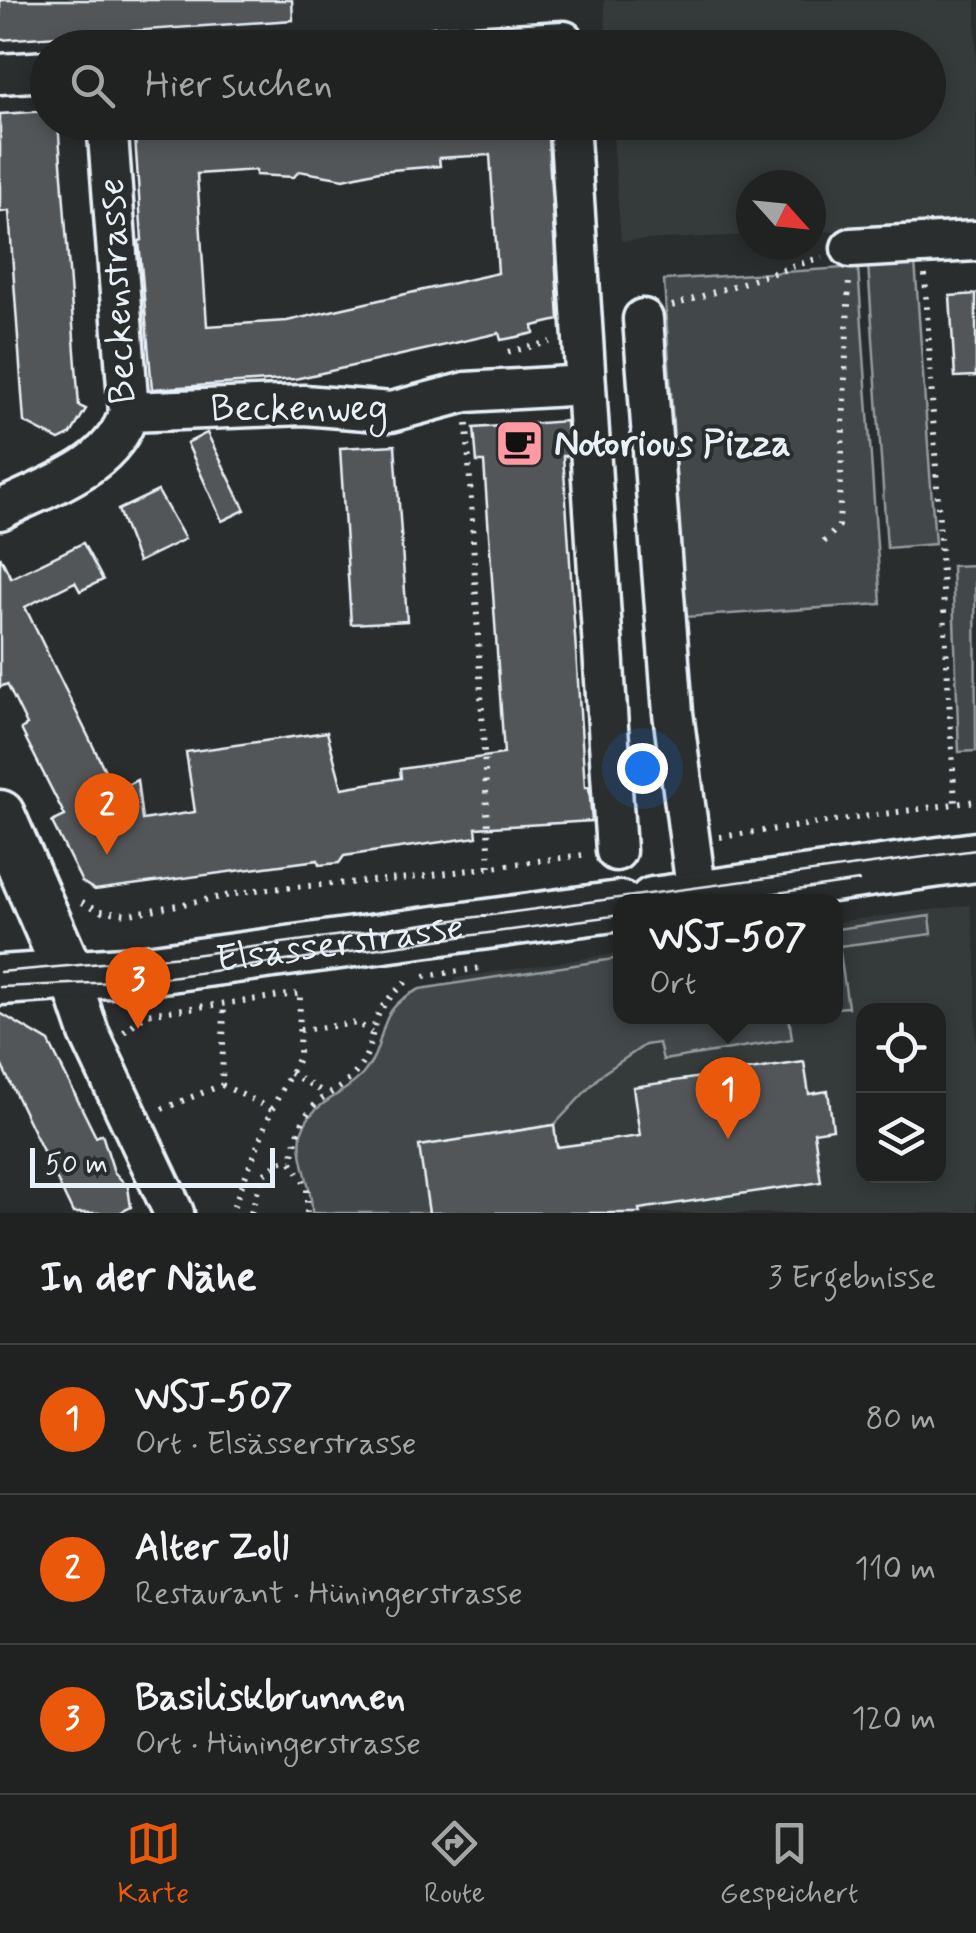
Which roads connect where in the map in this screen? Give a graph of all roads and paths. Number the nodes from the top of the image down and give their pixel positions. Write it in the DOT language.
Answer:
graph roads {
  1 [pos="30,72"];
  2 [pos="0,74"];
  3 [pos="109,140"];
  4 [pos="570,140"];
  5 [pos="976,241"];
  6 [pos="923,244"];
  7 [pos="850,248"];
  8 [pos="648,315"];
  9 [pos="586,385"];
  10 [pos="466,392"];
  11 [pos="129,412"];
  12 [pos="0,510"];
  13 [pos="824,542"];
  14 [pos="976,801"];
  15 [pos="955,804"];
  16 [pos="0,815"];
  17 [pos="691,840"];
  18 [pos="616,851"];
  19 [pos="976,858"];
  20 [pos="490,868"];
  21 [pos="676,894"];
  22 [pos="705,894"];
  23 [pos="71,898"];
  24 [pos="613,907"];
  25 [pos="70,976"];
  26 [pos="410,978"];
  27 [pos="0,980"];
  28 [pos="300,993"];
  29 [pos="224,1004"];
  30 [pos="146,1014"];
  31 [pos="300,1030"];
  32 [pos="112,1032"];
  33 [pos="371,1033"];
  34 [pos="290,1073"];
  35 [pos="222,1085"];
  36 [pos="325,1092"];
  37 [pos="162,1109"];
  38 [pos="272,1109"];
  39 [pos="292,1162"];
  40 [pos="234,1204"];
  41 [pos="250,1211"];
  42 [pos="174,1213"];
  43 [pos="230,1213"];
  44 [pos="307,1213"];
  1 -- 2 [label="street"];
  3 -- 11 [label="street, Beckenstrasse"];
  4 -- 9 [label="street"];
  5 -- 6 [label="street"];
  6 -- 7 [label="street"];
  6 -- 15 [label="path"];
  7 -- 8 [label="path"];
  7 -- 13 [label="path"];
  8 -- 17 [label="street"];
  9 -- 10 [label="street, Beckenweg"];
  9 -- 18 [label="street"];
  10 -- 11 [label="street, Beckenweg"];
  10 -- 20 [label="path"];
  11 -- 12 [label="street, Beckenstrasse"];
  14 -- 15 [label="path"];
  15 -- 17 [label="path"];
  16 -- 25 [label="main road"];
  17 -- 21 [label="street"];
  18 -- 20 [label="path"];
  19 -- 22 [label="main road"];
  20 -- 23 [label="path"];
  24 -- 25 [label="main road, Elsässerstrasse"];
  25 -- 27 [label="main road, Elsässerstrasse"];
  25 -- 42 [label="street"];
  26 -- 33 [label="path"];
  28 -- 31 [label="path"];
  29 -- 35 [label="path"];
  30 -- 32 [label="path"];
  31 -- 33 [label="path"];
  31 -- 34 [label="path"];
  33 -- 36 [label="path"];
  34 -- 36 [label="path"];
  34 -- 38 [label="path"];
  35 -- 37 [label="path"];
  35 -- 38 [label="path"];
  36 -- 39 [label="path"];
  38 -- 40 [label="path"];
  39 -- 41 [label="path"];
  39 -- 44 [label="path"];
  40 -- 41 [label="path"];
  40 -- 43 [label="path"];
}
